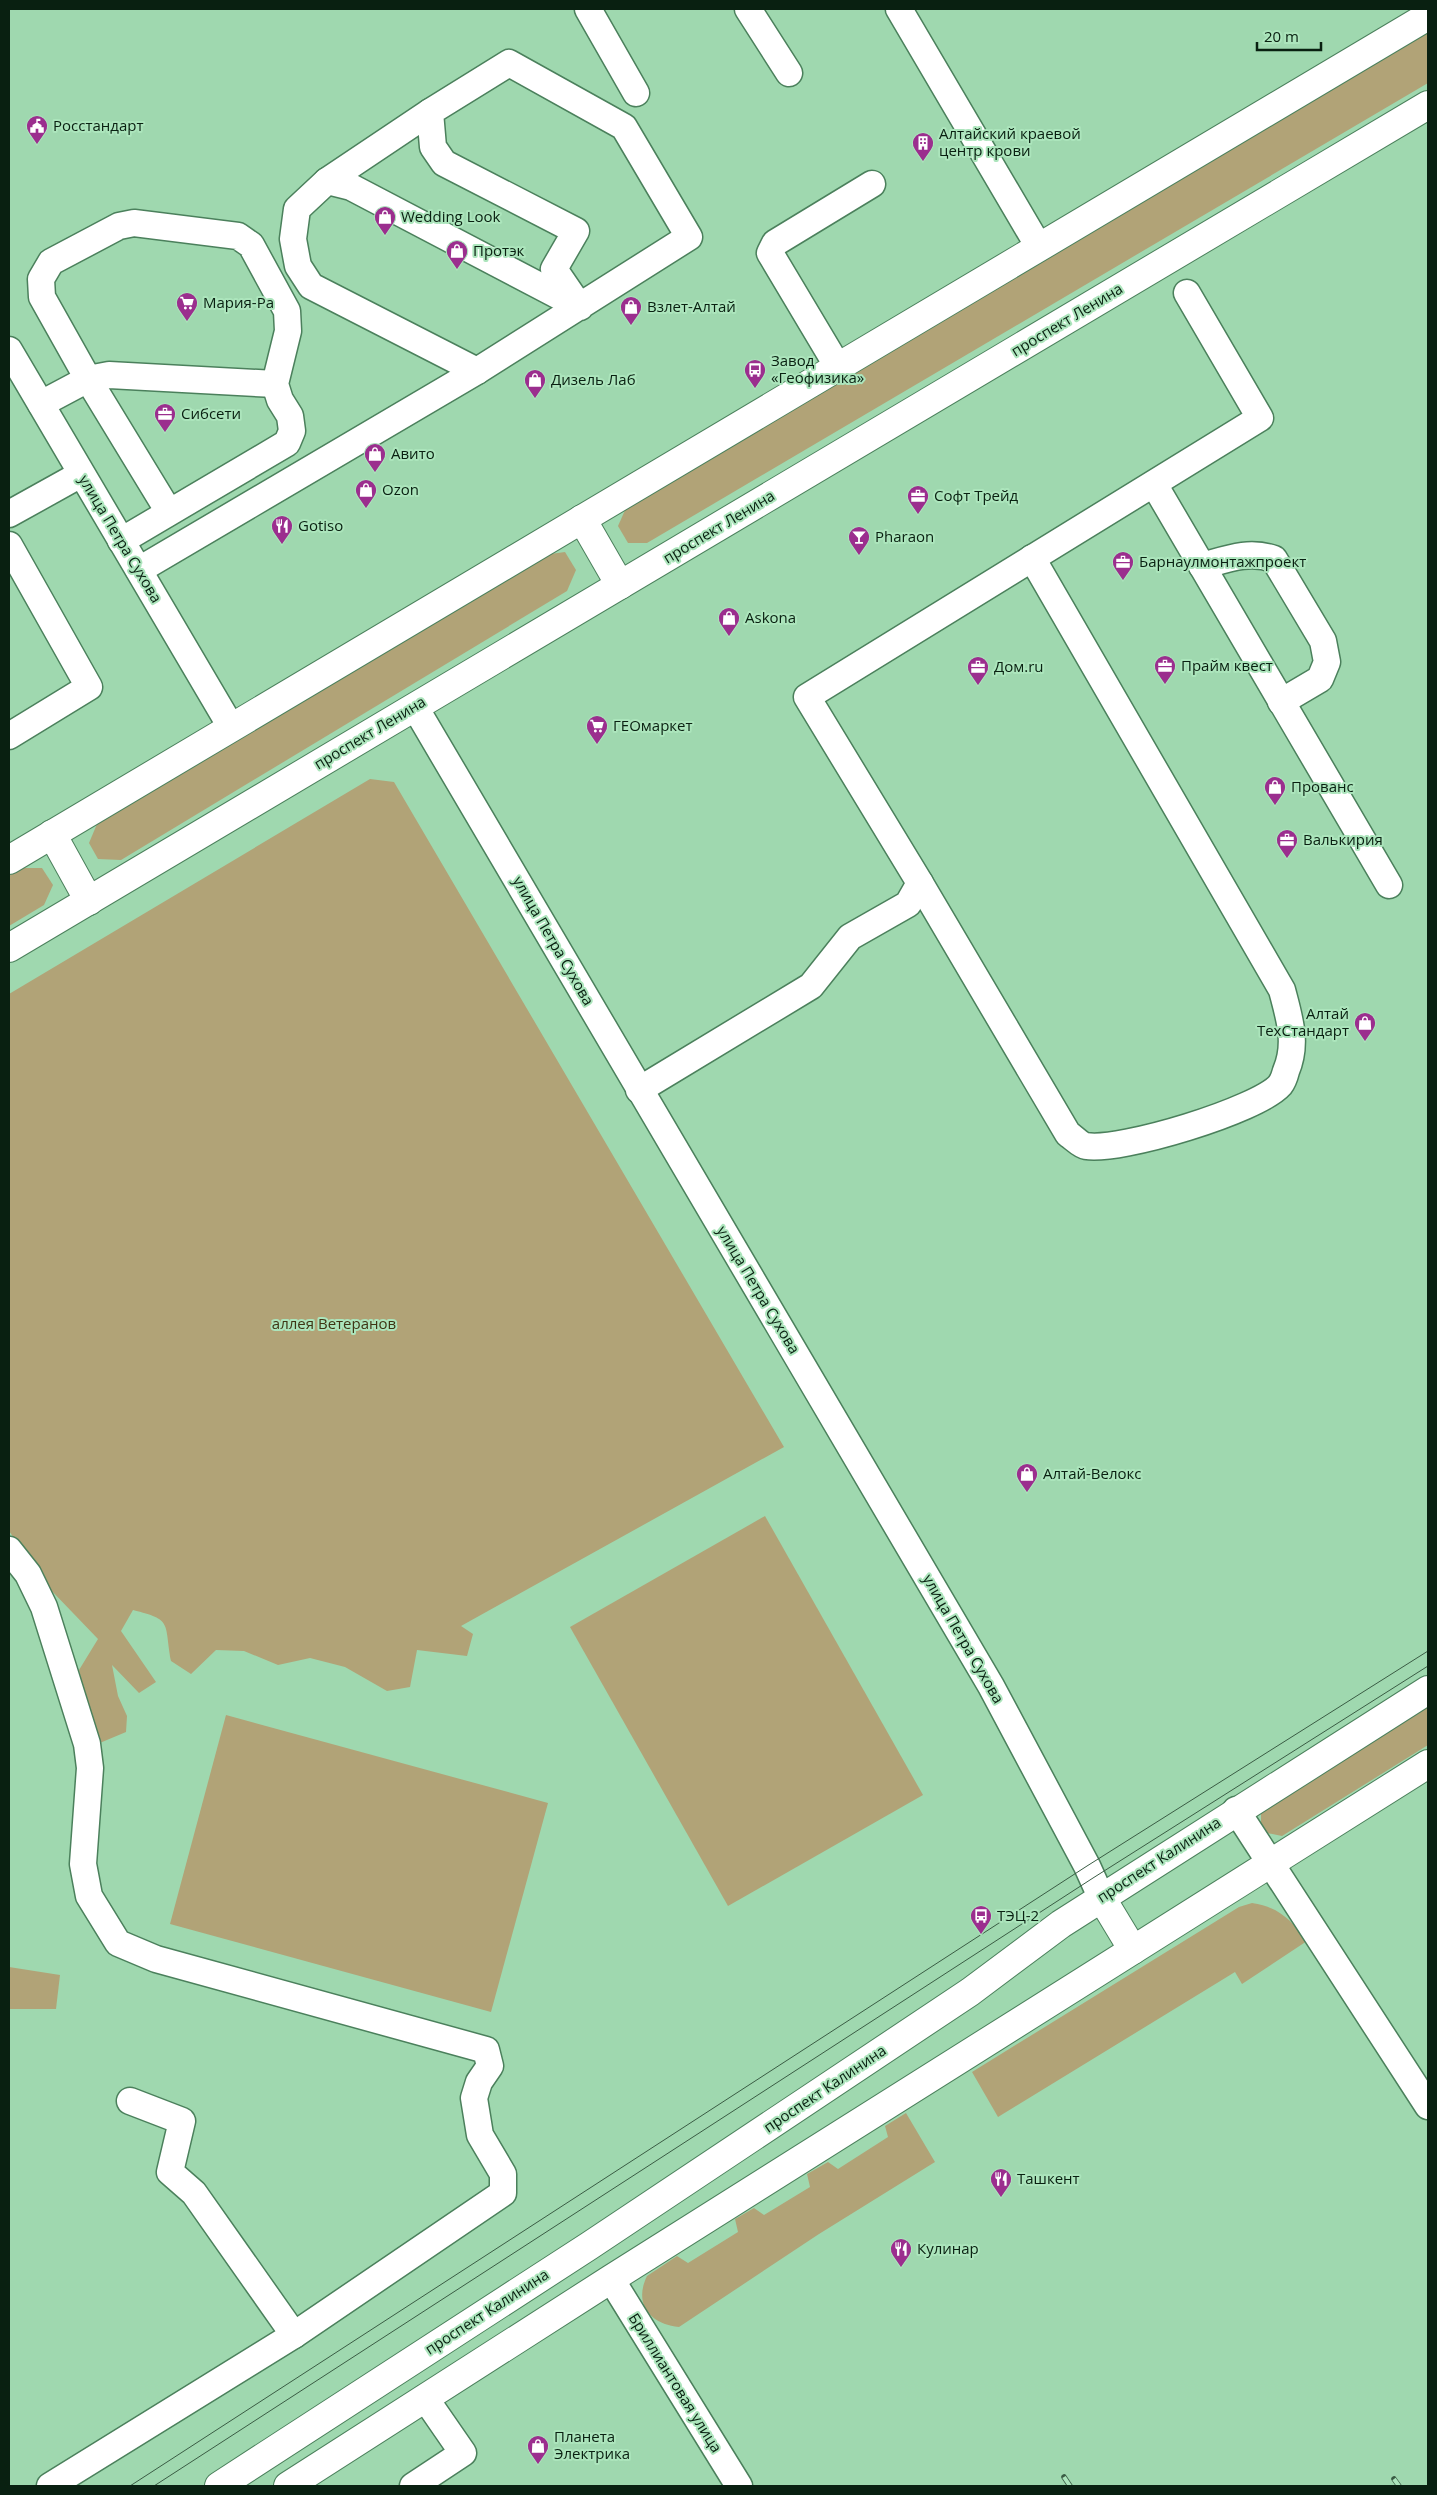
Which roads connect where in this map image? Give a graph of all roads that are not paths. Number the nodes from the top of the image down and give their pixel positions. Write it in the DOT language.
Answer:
graph roads {
  1 [pos="588,9"];
  2 [pos="748,9"];
  3 [pos="899,9"];
  4 [pos="1428,16"];
  5 [pos="789,73"];
  6 [pos="636,93"];
  7 [pos="1428,105"];
  8 [pos="430,112"];
  9 [pos="327,181"];
  10 [pos="872,184"];
  11 [pos="1039,247"];
  12 [pos="1187,293"];
  13 [pos="580,307"];
  14 [pos="9,350"];
  15 [pos="838,367"];
  16 [pos="477,371"];
  17 [pos="88,379"];
  18 [pos="274,384"];
  19 [pos="41,404"];
  20 [pos="82,474"];
  21 [pos="1154,484"];
  22 [pos="169,512"];
  23 [pos="9,514"];
  24 [pos="582,519"];
  25 [pos="121,541"];
  26 [pos="9,545"];
  27 [pos="1032,558"];
  28 [pos="1202,566"];
  29 [pos="139,570"];
  30 [pos="620,585"];
  31 [pos="1281,702"];
  32 [pos="415,707"];
  33 [pos="231,727"];
  34 [pos="9,736"];
  35 [pos="52,834"];
  36 [pos="9,860"];
  37 [pos="920,883"];
  38 [pos="1389,885"];
  39 [pos="89,900"];
  40 [pos="9,948"];
  41 [pos="639,1090"];
  42 [pos="9,1550"];
  43 [pos="1428,1690"];
  44 [pos="1428,1764"];
  45 [pos="1236,1810"];
  46 [pos="1270,1863"];
  47 [pos="1097,1887"];
  48 [pos="1134,1950"];
  49 [pos="130,2102"];
  50 [pos="1428,2106"];
  51 [pos="589,2246"];
  52 [pos="611,2279"];
  53 [pos="294,2335"];
  54 [pos="425,2398"];
  55 [pos="50,2486"];
  56 [pos="219,2486"];
  57 [pos="288,2486"];
  58 [pos="413,2486"];
  59 [pos="739,2486"];
  1 -- 6 [label="street"];
  2 -- 5 [label="street"];
  3 -- 11 [label="street"];
  4 -- 11 [label="main road"];
  7 -- 30 [label="main road, проспект Ленина"];
  8 -- 9 [label="street"];
  8 -- 13 [label="street"];
  8 -- 13 [label="street"];
  9 -- 13 [label="street"];
  9 -- 16 [label="street"];
  10 -- 15 [label="street"];
  11 -- 15 [label="main road"];
  12 -- 21 [label="street"];
  13 -- 16 [label="street"];
  14 -- 19 [label="street, улица Петра Сухова"];
  15 -- 24 [label="main road"];
  16 -- 29 [label="street"];
  17 -- 18 [label="street"];
  17 -- 18 [label="street"];
  17 -- 19 [label="street"];
  17 -- 22 [label="street"];
  18 -- 22 [label="street"];
  19 -- 20 [label="street, улица Петра Сухова"];
  20 -- 23 [label="street"];
  20 -- 25 [label="street, улица Петра Сухова"];
  21 -- 27 [label="street"];
  21 -- 28 [label="street"];
  22 -- 25 [label="street"];
  24 -- 30 [label="main road"];
  24 -- 33 [label="main road"];
  25 -- 29 [label="street, улица Петра Сухова"];
  26 -- 34 [label="street"];
  27 -- 37 [label="street"];
  27 -- 37 [label="street"];
  28 -- 31 [label="street"];
  28 -- 31 [label="street"];
  29 -- 33 [label="street, улица Петра Сухова"];
  30 -- 32 [label="main road, проспект Ленина"];
  31 -- 38 [label="street"];
  32 -- 39 [label="main road, проспект Ленина"];
  32 -- 41 [label="street, улица Петра Сухова"];
  33 -- 35 [label="main road"];
  35 -- 36 [label="main road"];
  35 -- 39 [label="main road"];
  37 -- 41 [label="street"];
  39 -- 40 [label="main road, проспект Ленина"];
  41 -- 47 [label="street, улица Петра Сухова"];
  42 -- 53 [label="street"];
  43 -- 45 [label="main road, проспект Калинина"];
  44 -- 46 [label="main road"];
  45 -- 46 [label="street"];
  45 -- 47 [label="main road, проспект Калинина"];
  46 -- 48 [label="main road"];
  46 -- 50 [label="street"];
  47 -- 48 [label="main road"];
  47 -- 51 [label="main road, проспект Калинина"];
  48 -- 52 [label="main road"];
  49 -- 53 [label="street"];
  51 -- 52 [label="main road"];
  51 -- 56 [label="main road, проспект Калинина"];
  52 -- 54 [label="main road"];
  52 -- 59 [label="street, Бриллиантовая улица"];
  53 -- 55 [label="street"];
  54 -- 57 [label="main road"];
  54 -- 58 [label="street"];
}
